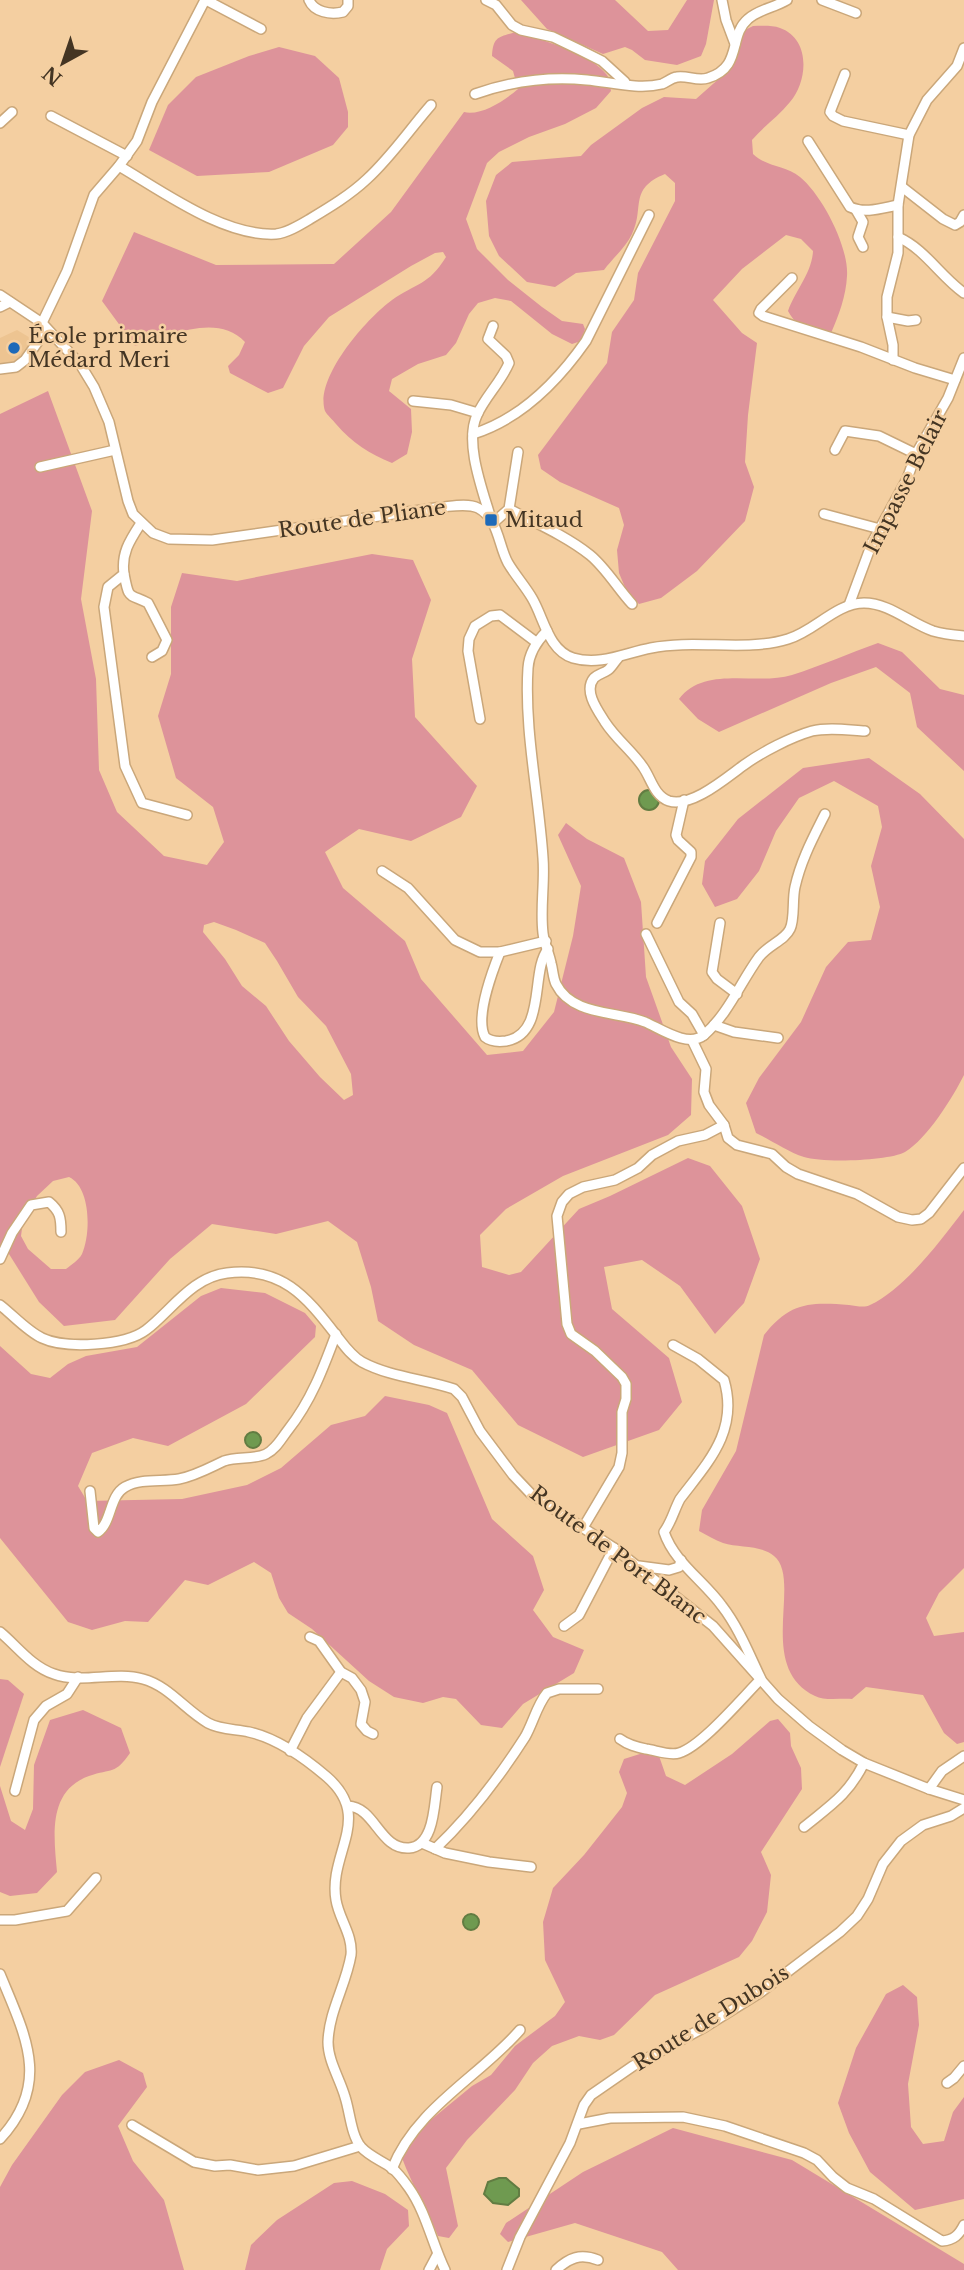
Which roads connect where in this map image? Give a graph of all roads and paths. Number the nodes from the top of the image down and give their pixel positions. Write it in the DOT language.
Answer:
graph roads {
  1 [pos="205,0"];
  2 [pos="309,0"];
  3 [pos="348,0"];
  4 [pos="488,0"];
  5 [pos="722,0"];
  6 [pos="787,0"];
  7 [pos="822,0"];
  8 [pos="856,13"];
  9 [pos="261,29"];
  10 [pos="735,44"];
  11 [pos="964,48"];
  12 [pos="961,67"];
  13 [pos="845,74"];
  14 [pos="632,85"];
  15 [pos="475,94"];
  16 [pos="430,105"];
  17 [pos="12,113"];
  18 [pos="51,116"];
  19 [pos="0,123"];
  20 [pos="909,135"];
  21 [pos="808,141"];
  22 [pos="127,156"];
  23 [pos="119,166"];
  24 [pos="902,187"];
  25 [pos="898,205"];
  26 [pos="856,210"];
  27 [pos="649,215"];
  28 [pos="964,215"];
  29 [pos="898,237"];
  30 [pos="863,247"];
  31 [pos="792,278"];
  32 [pos="964,293"];
  33 [pos="0,295"];
  34 [pos="10,302"];
  35 [pos="0,307"];
  36 [pos="887,317"];
  37 [pos="916,320"];
  38 [pos="45,326"];
  39 [pos="492,326"];
  40 [pos="893,360"];
  41 [pos="964,361"];
  42 [pos="0,369"];
  43 [pos="955,380"];
  44 [pos="413,401"];
  45 [pos="478,413"];
  46 [pos="473,434"];
  47 [pos="115,450"];
  48 [pos="835,450"];
  49 [pos="518,453"];
  50 [pos="916,454"];
  51 [pos="40,467"];
  52 [pos="509,509"];
  53 [pos="824,514"];
  54 [pos="492,522"];
  55 [pos="141,523"];
  56 [pos="880,529"];
  57 [pos="124,574"];
  58 [pos="632,604"];
  59 [pos="849,605"];
  60 [pos="547,631"];
  61 [pos="964,636"];
  62 [pos="537,642"];
  63 [pos="152,657"];
  64 [pos="618,657"];
  65 [pos="480,719"];
  66 [pos="865,731"];
  67 [pos="684,800"];
  68 [pos="825,814"];
  69 [pos="187,816"];
  70 [pos="382,872"];
  71 [pos="657,923"];
  72 [pos="720,923"];
  73 [pos="646,934"];
  74 [pos="547,945"];
  75 [pos="500,952"];
  76 [pos="737,993"];
  77 [pos="714,1025"];
  78 [pos="704,1035"];
  79 [pos="778,1038"];
  80 [pos="692,1040"];
  81 [pos="724,1125"];
  82 [pos="964,1168"];
  83 [pos="61,1232"];
  84 [pos="0,1259"];
  85 [pos="0,1305"];
  86 [pos="336,1334"];
  87 [pos="673,1345"];
  88 [pos="90,1491"];
  89 [pos="584,1527"];
  90 [pos="614,1548"];
  91 [pos="681,1560"];
  92 [pos="638,1566"];
  93 [pos="564,1626"];
  94 [pos="0,1632"];
  95 [pos="310,1637"];
  96 [pos="341,1672"];
  97 [pos="78,1677"];
  98 [pos="761,1679"];
  99 [pos="598,1689"];
  100 [pos="373,1734"];
  101 [pos="620,1739"];
  102 [pos="290,1751"];
  103 [pos="964,1756"];
  104 [pos="864,1763"];
  105 [pos="437,1787"];
  106 [pos="929,1789"];
  107 [pos="15,1791"];
  108 [pos="964,1800"];
  109 [pos="348,1806"];
  110 [pos="964,1808"];
  111 [pos="804,1827"];
  112 [pos="422,1843"];
  113 [pos="435,1849"];
  114 [pos="531,1867"];
  115 [pos="96,1878"];
  116 [pos="0,1920"];
  117 [pos="0,1974"];
  118 [pos="520,2030"];
  119 [pos="964,2066"];
  120 [pos="947,2083"];
  121 [pos="579,2124"];
  122 [pos="132,2125"];
  123 [pos="0,2139"];
  124 [pos="360,2146"];
  125 [pos="392,2169"];
  126 [pos="964,2225"];
  127 [pos="437,2255"];
  128 [pos="598,2260"];
  129 [pos="429,2270"];
  130 [pos="445,2270"];
  131 [pos="507,2270"];
  132 [pos="556,2270"];
  1 -- 9 [label="street"];
  1 -- 22 [label="street"];
  2 -- 3 [label="street"];
  4 -- 14 [label="street"];
  5 -- 10 [label="street"];
  6 -- 10 [label="street"];
  7 -- 8 [label="street"];
  10 -- 14 [label="street"];
  11 -- 12 [label="street"];
  12 -- 20 [label="street"];
  13 -- 20 [label="street"];
  14 -- 15 [label="street"];
  16 -- 23 [label="street"];
  17 -- 19 [label="street"];
  18 -- 22 [label="street"];
  20 -- 24 [label="street"];
  21 -- 26 [label="street"];
  22 -- 23 [label="street"];
  23 -- 38 [label="street"];
  24 -- 25 [label="street"];
  24 -- 28 [label="street"];
  25 -- 26 [label="street"];
  25 -- 29 [label="street"];
  26 -- 30 [label="street"];
  27 -- 46 [label="street"];
  29 -- 32 [label="street"];
  29 -- 36 [label="street"];
  31 -- 40 [label="street"];
  33 -- 34 [label="street"];
  34 -- 35 [label="street"];
  34 -- 38 [label="street"];
  36 -- 37 [label="street"];
  36 -- 40 [label="street"];
  38 -- 42 [label="street"];
  38 -- 47 [label="street"];
  39 -- 45 [label="street"];
  40 -- 43 [label="street"];
  41 -- 43 [label="street, Impasse Belair"];
  43 -- 50 [label="street, Impasse Belair"];
  44 -- 45 [label="street"];
  45 -- 46 [label="street"];
  46 -- 54 [label="street"];
  47 -- 51 [label="street"];
  47 -- 55 [label="street"];
  48 -- 50 [label="street"];
  49 -- 52 [label="street"];
  50 -- 56 [label="street, Impasse Belair"];
  52 -- 54 [label="street"];
  52 -- 58 [label="street"];
  53 -- 56 [label="street"];
  54 -- 55 [label="street, Route de Pliane"];
  54 -- 60 [label="street"];
  55 -- 57 [label="street"];
  56 -- 59 [label="street, Impasse Belair"];
  57 -- 63 [label="street"];
  57 -- 69 [label="street"];
  59 -- 61 [label="street"];
  59 -- 64 [label="street"];
  60 -- 62 [label="street"];
  60 -- 64 [label="street"];
  62 -- 65 [label="street"];
  62 -- 74 [label="street"];
  64 -- 67 [label="street"];
  66 -- 67 [label="street"];
  67 -- 71 [label="street"];
  68 -- 76 [label="street"];
  70 -- 75 [label="street"];
  72 -- 76 [label="street"];
  73 -- 78 [label="street"];
  74 -- 75 [label="street"];
  74 -- 75 [label="street"];
  74 -- 80 [label="street"];
  76 -- 77 [label="street"];
  77 -- 78 [label="street"];
  77 -- 79 [label="street"];
  78 -- 80 [label="street"];
  80 -- 81 [label="street"];
  81 -- 82 [label="street"];
  81 -- 89 [label="street"];
  83 -- 84 [label="street"];
  85 -- 86 [label="street, Route de Port Blanc"];
  86 -- 88 [label="street"];
  86 -- 89 [label="street, Route de Port Blanc"];
  87 -- 91 [label="street"];
  89 -- 90 [label="street, Route de Port Blanc"];
  90 -- 92 [label="street, Route de Port Blanc"];
  90 -- 93 [label="street"];
  91 -- 92 [label="street"];
  91 -- 98 [label="street"];
  92 -- 98 [label="street, Route de Port Blanc"];
  94 -- 97 [label="street"];
  95 -- 96 [label="street"];
  96 -- 100 [label="street"];
  96 -- 102 [label="street"];
  97 -- 102 [label="street"];
  97 -- 107 [label="street"];
  98 -- 101 [label="street"];
  98 -- 104 [label="street, Route de Port Blanc"];
  99 -- 113 [label="street"];
  102 -- 109 [label="street"];
  103 -- 106 [label="street"];
  104 -- 106 [label="street, Route de Port Blanc"];
  104 -- 111 [label="street"];
  105 -- 112 [label="street"];
  106 -- 108 [label="street, Route de Port Blanc"];
  109 -- 112 [label="street"];
  109 -- 124 [label="street"];
  110 -- 121 [label="street, Route de Dubois"];
  112 -- 113 [label="street"];
  113 -- 114 [label="street"];
  115 -- 116 [label="street"];
  117 -- 123 [label="street"];
  118 -- 125 [label="street"];
  119 -- 120 [label="street"];
  121 -- 126 [label="street"];
  121 -- 131 [label="street, Route de Dubois"];
  122 -- 124 [label="street"];
  124 -- 125 [label="street"];
  125 -- 127 [label="street"];
  127 -- 129 [label="street"];
  127 -- 130 [label="street"];
  128 -- 132 [label="street"];
}
